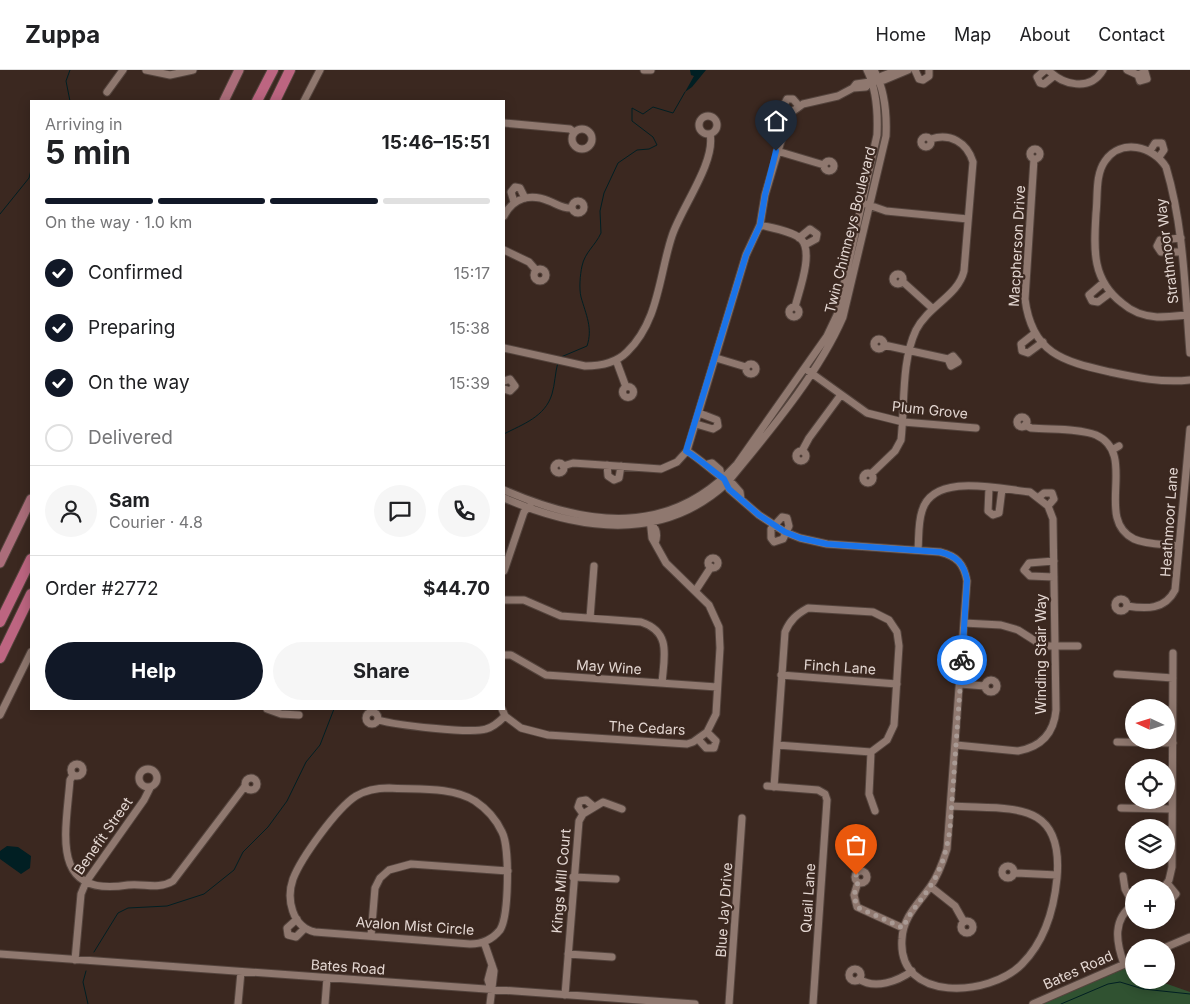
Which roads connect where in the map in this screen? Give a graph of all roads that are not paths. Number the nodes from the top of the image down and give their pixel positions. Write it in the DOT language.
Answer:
graph roads {
  1 [pos="123,70"];
  2 [pos="146,70"];
  3 [pos="193,70"];
  4 [pos="239,70"];
  5 [pos="273,70"];
  6 [pos="290,70"];
  7 [pos="320,70"];
  8 [pos="644,70"];
  9 [pos="651,70"];
  10 [pos="867,70"];
  11 [pos="874,70"];
  12 [pos="908,70"];
  13 [pos="915,70"];
  14 [pos="929,70"];
  15 [pos="1046,70"];
  16 [pos="1103,70"];
  17 [pos="1127,70"];
  18 [pos="1138,75"];
  19 [pos="1054,76"];
  20 [pos="876,81"];
  21 [pos="107,92"];
  22 [pos="224,100"];
  23 [pos="258,100"];
  24 [pos="275,100"];
  25 [pos="305,100"];
  26 [pos="799,106"];
  27 [pos="789,114"];
  28 [pos="505,123"];
  29 [pos="574,132"];
  30 [pos="710,134"];
  31 [pos="931,140"];
  32 [pos="1150,150"];
  33 [pos="776,151"];
  34 [pos="1159,157"];
  35 [pos="1034,159"];
  36 [pos="824,165"];
  37 [pos="525,198"];
  38 [pos="514,202"];
  39 [pos="868,204"];
  40 [pos="572,208"];
  41 [pos="505,215"];
  42 [pos="968,219"];
  43 [pos="760,225"];
  44 [pos="799,238"];
  45 [pos="1181,238"];
  46 [pos="805,245"];
  47 [pos="505,250"];
  48 [pos="1182,252"];
  49 [pos="536,270"];
  50 [pos="902,281"];
  51 [pos="1103,283"];
  52 [pos="1110,293"];
  53 [pos="795,307"];
  54 [pos="932,308"];
  55 [pos="1187,315"];
  56 [pos="1035,333"];
  57 [pos="1043,342"];
  58 [pos="884,345"];
  59 [pos="505,348"];
  60 [pos="910,351"];
  61 [pos="1190,353"];
  62 [pos="716,358"];
  63 [pos="948,359"];
  64 [pos="616,360"];
  65 [pos="746,367"];
  66 [pos="808,371"];
  67 [pos="1190,380"];
  68 [pos="505,382"];
  69 [pos="626,387"];
  70 [pos="505,389"];
  71 [pos="840,396"];
  72 [pos="699,413"];
  73 [pos="903,422"];
  74 [pos="696,424"];
  75 [pos="1026,425"];
  76 [pos="976,428"];
  77 [pos="1190,429"];
  78 [pos="1118,446"];
  79 [pos="1112,450"];
  80 [pos="686,451"];
  81 [pos="802,451"];
  82 [pos="607,465"];
  83 [pos="563,466"];
  84 [pos="621,466"];
  85 [pos="871,474"];
  86 [pos="725,481"];
  87 [pos="989,488"];
  88 [pos="1002,489"];
  89 [pos="505,491"];
  90 [pos="1039,497"];
  91 [pos="505,498"];
  92 [pos="30,502"];
  93 [pos="1048,506"];
  94 [pos="529,507"];
  95 [pos="650,521"];
  96 [pos="773,525"];
  97 [pos="786,532"];
  98 [pos="1179,546"];
  99 [pos="918,550"];
  100 [pos="30,561"];
  101 [pos="1054,561"];
  102 [pos="0,563"];
  103 [pos="594,566"];
  104 [pos="711,567"];
  105 [pos="505,568"];
  106 [pos="1054,577"];
  107 [pos="696,590"];
  108 [pos="30,596"];
  109 [pos="505,600"];
  110 [pos="1127,606"];
  111 [pos="590,618"];
  112 [pos="0,622"];
  113 [pos="964,623"];
  114 [pos="1078,646"];
  115 [pos="1055,647"];
  116 [pos="1173,653"];
  117 [pos="30,654"];
  118 [pos="505,655"];
  119 [pos="0,658"];
  120 [pos="1117,674"];
  121 [pos="781,675"];
  122 [pos="1173,678"];
  123 [pos="662,683"];
  124 [pos="897,684"];
  125 [pos="960,684"];
  126 [pos="985,686"];
  127 [pos="718,687"];
  128 [pos="1173,699"];
  129 [pos="271,710"];
  130 [pos="504,712"];
  131 [pos="0,715"];
  132 [pos="299,715"];
  133 [pos="378,720"];
  134 [pos="707,732"];
  135 [pos="698,739"];
  136 [pos="1117,742"];
  137 [pos="1125,742"];
  138 [pos="956,745"];
  139 [pos="777,746"];
  140 [pos="871,752"];
  141 [pos="73,774"];
  142 [pos="246,786"];
  143 [pos="150,788"];
  144 [pos="594,806"];
  145 [pos="951,806"];
  146 [pos="1121,808"];
  147 [pos="1125,808"];
  148 [pos="622,809"];
  149 [pos="1171,809"];
  150 [pos="875,811"];
  151 [pos="583,814"];
  152 [pos="742,818"];
  153 [pos="508,872"];
  154 [pos="1014,873"];
  155 [pos="1057,874"];
  156 [pos="1123,876"];
  157 [pos="573,877"];
  158 [pos="616,879"];
  159 [pos="1167,879"];
  160 [pos="86,882"];
  161 [pos="858,882"];
  162 [pos="1125,885"];
  163 [pos="931,886"];
  164 [pos="1125,912"];
  165 [pos="297,920"];
  166 [pos="964,922"];
  167 [pos="305,928"];
  168 [pos="903,928"];
  169 [pos="371,936"];
  170 [pos="1190,937"];
  171 [pos="484,942"];
  172 [pos="1175,943"];
  173 [pos="0,954"];
  174 [pos="568,954"];
  175 [pos="612,957"];
  176 [pos="75,960"];
  177 [pos="1124,964"];
  178 [pos="912,971"];
  179 [pos="241,972"];
  180 [pos="327,978"];
  181 [pos="859,979"];
  182 [pos="491,989"];
  183 [pos="565,995"];
  184 [pos="238,1004"];
  185 [pos="325,1004"];
  186 [pos="490,1004"];
  187 [pos="695,1004"];
  188 [pos="729,1004"];
  189 [pos="813,1004"];
  190 [pos="1033,1004"];
  1 -- 21 [label="street"];
  2 -- 3 [label="street"];
  4 -- 22 [label="main road"];
  5 -- 23 [label="highway"];
  6 -- 24 [label="highway"];
  7 -- 25 [label="street"];
  8 -- 9 [label="street"];
  10 -- 20 [label="street, Twin Chimneys Boulevard"];
  11 -- 20 [label="street, Twin Chimneys Boulevard"];
  12 -- 20 [label="street"];
  13 -- 14 [label="street"];
  15 -- 19 [label="street"];
  15 -- 19 [label="street"];
  16 -- 19 [label="street"];
  17 -- 18 [label="street"];
  20 -- 26 [label="street"];
  20 -- 39 [label="street, Twin Chimneys Boulevard"];
  26 -- 27 [label="street"];
  26 -- 27 [label="street"];
  27 -- 33 [label="street"];
  28 -- 29 [label="street"];
  30 -- 64 [label="street"];
  31 -- 42 [label="street"];
  32 -- 34 [label="street, Strathmoor Way"];
  32 -- 34 [label="street, Strathmoor Way"];
  32 -- 51 [label="street, Strathmoor Way"];
  33 -- 36 [label="street"];
  33 -- 43 [label="street"];
  34 -- 45 [label="street, Strathmoor Way"];
  35 -- 56 [label="street, Macpherson Drive"];
  37 -- 38 [label="street"];
  37 -- 38 [label="street"];
  37 -- 40 [label="street"];
  38 -- 41 [label="street"];
  39 -- 42 [label="street"];
  39 -- 66 [label="street, Twin Chimneys Boulevard"];
  42 -- 54 [label="street"];
  43 -- 44 [label="street"];
  43 -- 62 [label="street"];
  44 -- 46 [label="street"];
  44 -- 46 [label="street"];
  45 -- 48 [label="street, Strathmoor Way"];
  45 -- 48 [label="street"];
  46 -- 53 [label="street"];
  47 -- 49 [label="street"];
  48 -- 55 [label="street, Strathmoor Way"];
  50 -- 54 [label="street"];
  51 -- 52 [label="street, Strathmoor Way"];
  51 -- 52 [label="street"];
  52 -- 55 [label="street, Strathmoor Way"];
  54 -- 60 [label="street"];
  55 -- 61 [label="street, Strathmoor Way"];
  56 -- 57 [label="street, Macpherson Drive"];
  56 -- 57 [label="street"];
  57 -- 67 [label="street, Macpherson Drive"];
  58 -- 60 [label="street"];
  59 -- 64 [label="street"];
  60 -- 63 [label="street"];
  60 -- 73 [label="street"];
  62 -- 65 [label="street"];
  62 -- 72 [label="street"];
  64 -- 69 [label="street"];
  66 -- 71 [label="street, Plum Grove"];
  66 -- 86 [label="street, Twin Chimneys Boulevard"];
  68 -- 70 [label="street"];
  71 -- 73 [label="street, Plum Grove"];
  71 -- 81 [label="street"];
  72 -- 74 [label="street"];
  72 -- 74 [label="street"];
  73 -- 76 [label="street, Plum Grove"];
  73 -- 85 [label="street"];
  74 -- 80 [label="street"];
  75 -- 79 [label="street"];
  77 -- 98 [label="street, Heathmoor Lane"];
  78 -- 79 [label="street"];
  79 -- 98 [label="street"];
  80 -- 84 [label="street"];
  80 -- 86 [label="street"];
  82 -- 83 [label="street"];
  82 -- 84 [label="street"];
  82 -- 84 [label="street"];
  86 -- 95 [label="street, Twin Chimneys Boulevard"];
  86 -- 96 [label="street"];
  87 -- 88 [label="street, Winding Stair Way"];
  87 -- 88 [label="street"];
  87 -- 99 [label="street, Winding Stair Way"];
  88 -- 90 [label="street, Winding Stair Way"];
  89 -- 94 [label="street, Twin Chimneys Boulevard"];
  90 -- 93 [label="street, Winding Stair Way"];
  90 -- 93 [label="street, Winding Stair Way"];
  91 -- 94 [label="street, Twin Chimneys Boulevard"];
  92 -- 102 [label="main road"];
  93 -- 101 [label="street, Winding Stair Way"];
  94 -- 95 [label="street, Twin Chimneys Boulevard"];
  94 -- 105 [label="street"];
  95 -- 107 [label="street, The Cedars"];
  96 -- 97 [label="street"];
  96 -- 97 [label="street"];
  96 -- 97 [label="street"];
  97 -- 99 [label="street"];
  98 -- 110 [label="street, Heathmoor Lane"];
  99 -- 113 [label="street"];
  100 -- 112 [label="highway"];
  101 -- 106 [label="street, Winding Stair Way"];
  101 -- 106 [label="street"];
  103 -- 111 [label="street"];
  104 -- 107 [label="street"];
  106 -- 115 [label="street, Winding Stair Way"];
  107 -- 127 [label="street, The Cedars"];
  108 -- 119 [label="highway"];
  109 -- 111 [label="street"];
  111 -- 123 [label="street"];
  113 -- 115 [label="street"];
  113 -- 125 [label="street"];
  114 -- 115 [label="street"];
  115 -- 138 [label="street, Winding Stair Way"];
  116 -- 122 [label="street"];
  117 -- 131 [label="street"];
  118 -- 123 [label="street, May Wine"];
  120 -- 122 [label="street"];
  121 -- 124 [label="street, Finch Lane"];
  121 -- 124 [label="street"];
  121 -- 139 [label="street"];
  122 -- 128 [label="street"];
  123 -- 127 [label="street, May Wine"];
  124 -- 140 [label="street"];
  125 -- 126 [label="street"];
  125 -- 138 [label="street"];
  127 -- 134 [label="street, The Cedars"];
  129 -- 132 [label="street"];
  130 -- 133 [label="street"];
  130 -- 135 [label="street, The Cedars"];
  134 -- 135 [label="street, The Cedars"];
  134 -- 135 [label="street"];
  136 -- 137 [label="street"];
  138 -- 145 [label="street"];
  139 -- 140 [label="street"];
  139 -- 189 [label="street, Quail Lane"];
  140 -- 150 [label="street"];
  141 -- 160 [label="street"];
  142 -- 160 [label="street"];
  143 -- 160 [label="street, Benefit Street"];
  144 -- 148 [label="street"];
  144 -- 151 [label="street, Kings Mill Court"];
  144 -- 151 [label="street"];
  145 -- 155 [label="street"];
  145 -- 163 [label="street"];
  146 -- 147 [label="street"];
  149 -- 159 [label="street"];
  151 -- 157 [label="street, Kings Mill Court"];
  152 -- 188 [label="street, Blue Jay Drive"];
  153 -- 165 [label="street, Avalon Mist Circle"];
  153 -- 169 [label="street"];
  153 -- 171 [label="street, Avalon Mist Circle"];
  154 -- 155 [label="street"];
  155 -- 178 [label="street"];
  156 -- 162 [label="street"];
  157 -- 158 [label="street"];
  157 -- 174 [label="street, Kings Mill Court"];
  160 -- 176 [label="street, Benefit Street"];
  161 -- 168 [label="street"];
  163 -- 166 [label="street"];
  163 -- 168 [label="street"];
  164 -- 177 [label="street"];
  165 -- 167 [label="street"];
  165 -- 167 [label="street, Avalon Mist Circle"];
  167 -- 169 [label="street, Avalon Mist Circle"];
  168 -- 178 [label="street"];
  169 -- 171 [label="street, Avalon Mist Circle"];
  170 -- 172 [label="street"];
  171 -- 182 [label="street"];
  173 -- 176 [label="street, Bates Road"];
  174 -- 175 [label="street"];
  174 -- 183 [label="street, Kings Mill Court"];
  176 -- 179 [label="street, Bates Road"];
  177 -- 190 [label="street, Bates Road"];
  178 -- 181 [label="street"];
  179 -- 180 [label="street, Bates Road"];
  179 -- 184 [label="street"];
  180 -- 182 [label="street, Bates Road"];
  180 -- 185 [label="street"];
  182 -- 183 [label="street, Bates Road"];
  182 -- 186 [label="street"];
  183 -- 187 [label="street, Bates Road"];
}
